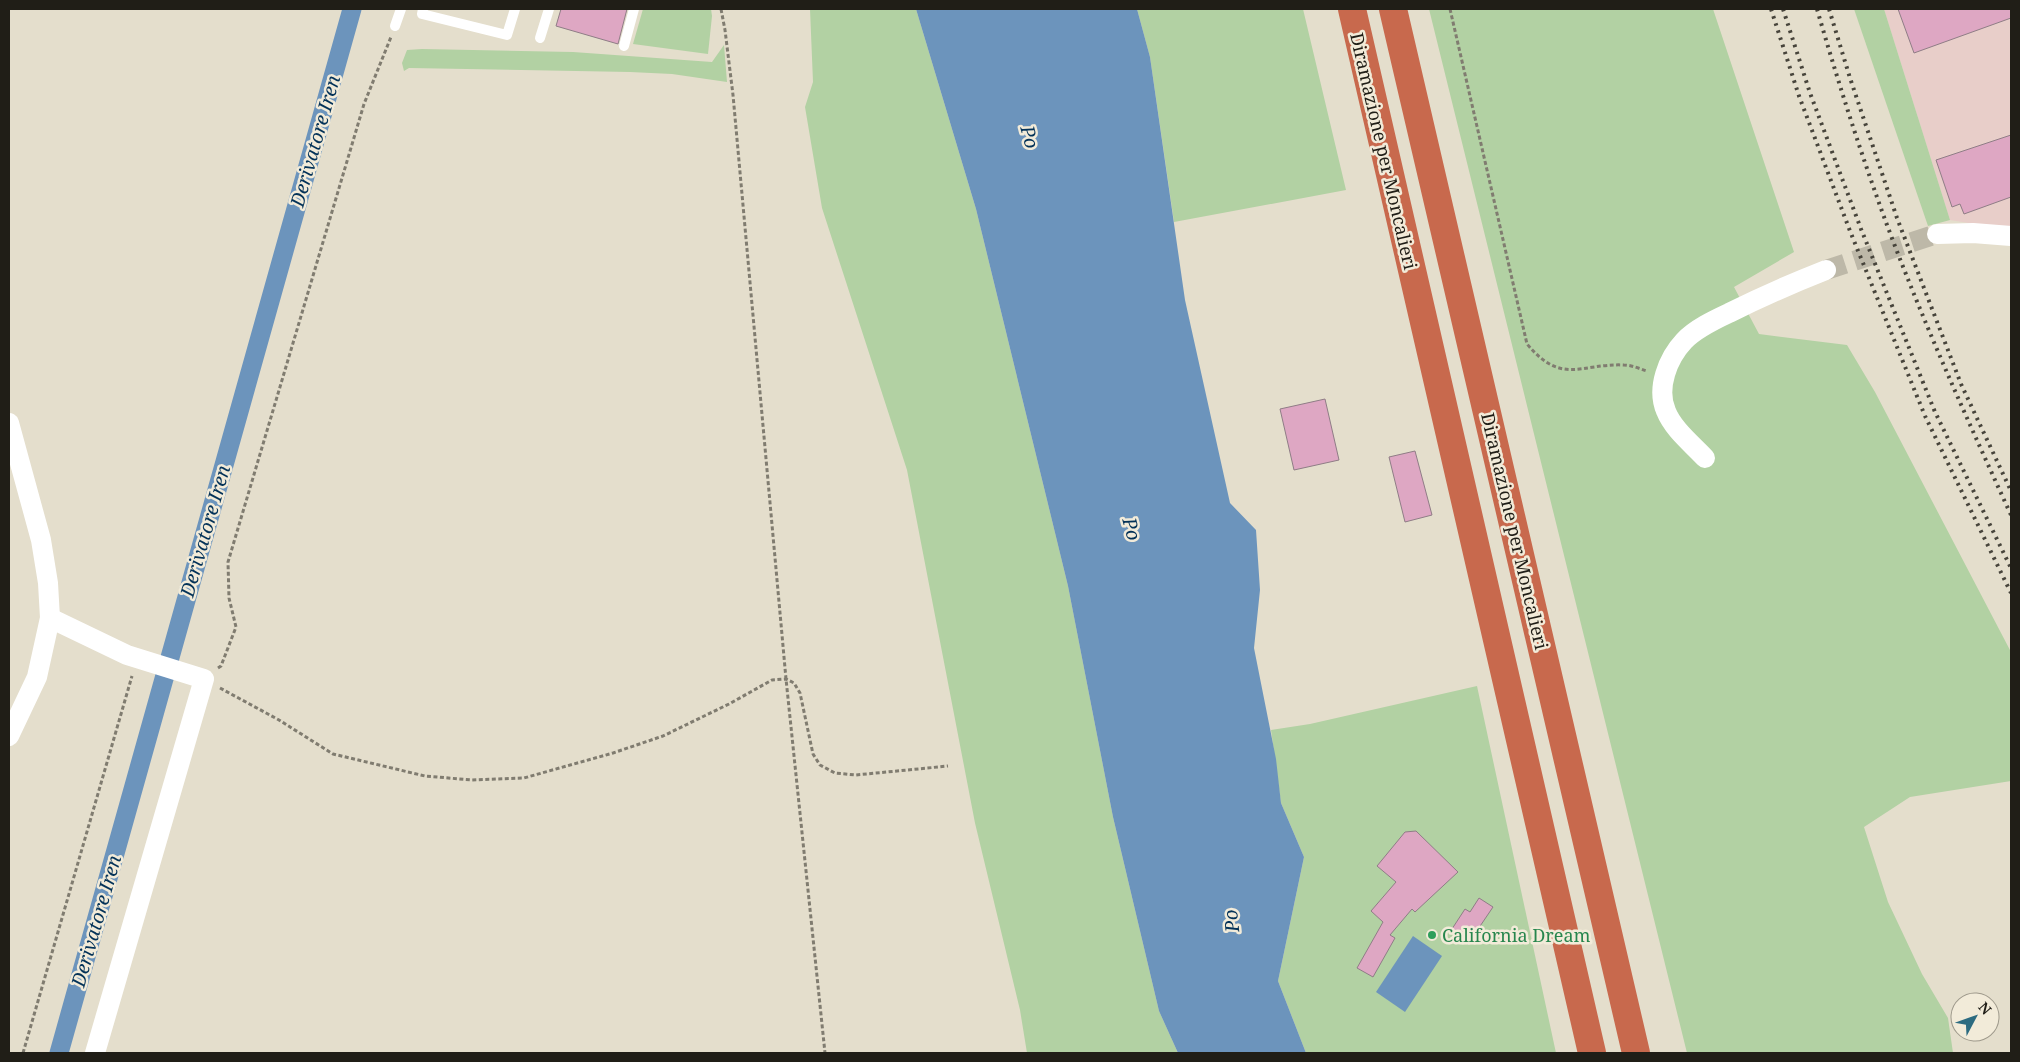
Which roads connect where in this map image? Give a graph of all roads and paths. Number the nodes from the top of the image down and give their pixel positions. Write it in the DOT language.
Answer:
graph roads {
  1 [pos="401,9"];
  2 [pos="423,9"];
  3 [pos="515,9"];
  4 [pos="549,9"];
  5 [pos="634,9"];
  6 [pos="721,9"];
  7 [pos="1352,9"];
  8 [pos="1393,9"];
  9 [pos="1450,9"];
  10 [pos="396,26"];
  11 [pos="540,38"];
  12 [pos="624,46"];
  13 [pos="1938,234"];
  14 [pos="2011,236"];
  15 [pos="1826,270"];
  16 [pos="1664,376"];
  17 [pos="9,423"];
  18 [pos="1705,458"];
  19 [pos="50,618"];
  20 [pos="127,655"];
  21 [pos="204,679"];
  22 [pos="786,679"];
  23 [pos="9,736"];
  24 [pos="948,766"];
  25 [pos="23,1053"];
  26 [pos="95,1053"];
  27 [pos="825,1053"];
  28 [pos="1592,1053"];
  29 [pos="1636,1053"];
  1 -- 10 [label="lane"];
  2 -- 3 [label="lane"];
  4 -- 11 [label="lane"];
  5 -- 12 [label="lane"];
  6 -- 22 [label="path"];
  7 -- 28 [label="highway, Diramazione per Moncalieri"];
  8 -- 29 [label="highway, Diramazione per Moncalieri"];
  9 -- 16 [label="path"];
  10 -- 21 [label="path"];
  13 -- 14 [label="street"];
  15 -- 16 [label="street"];
  16 -- 18 [label="street"];
  17 -- 19 [label="street"];
  19 -- 20 [label="street"];
  19 -- 23 [label="street"];
  20 -- 21 [label="street"];
  20 -- 25 [label="path"];
  21 -- 22 [label="path"];
  21 -- 26 [label="street"];
  22 -- 24 [label="path"];
  22 -- 27 [label="path"];
}
